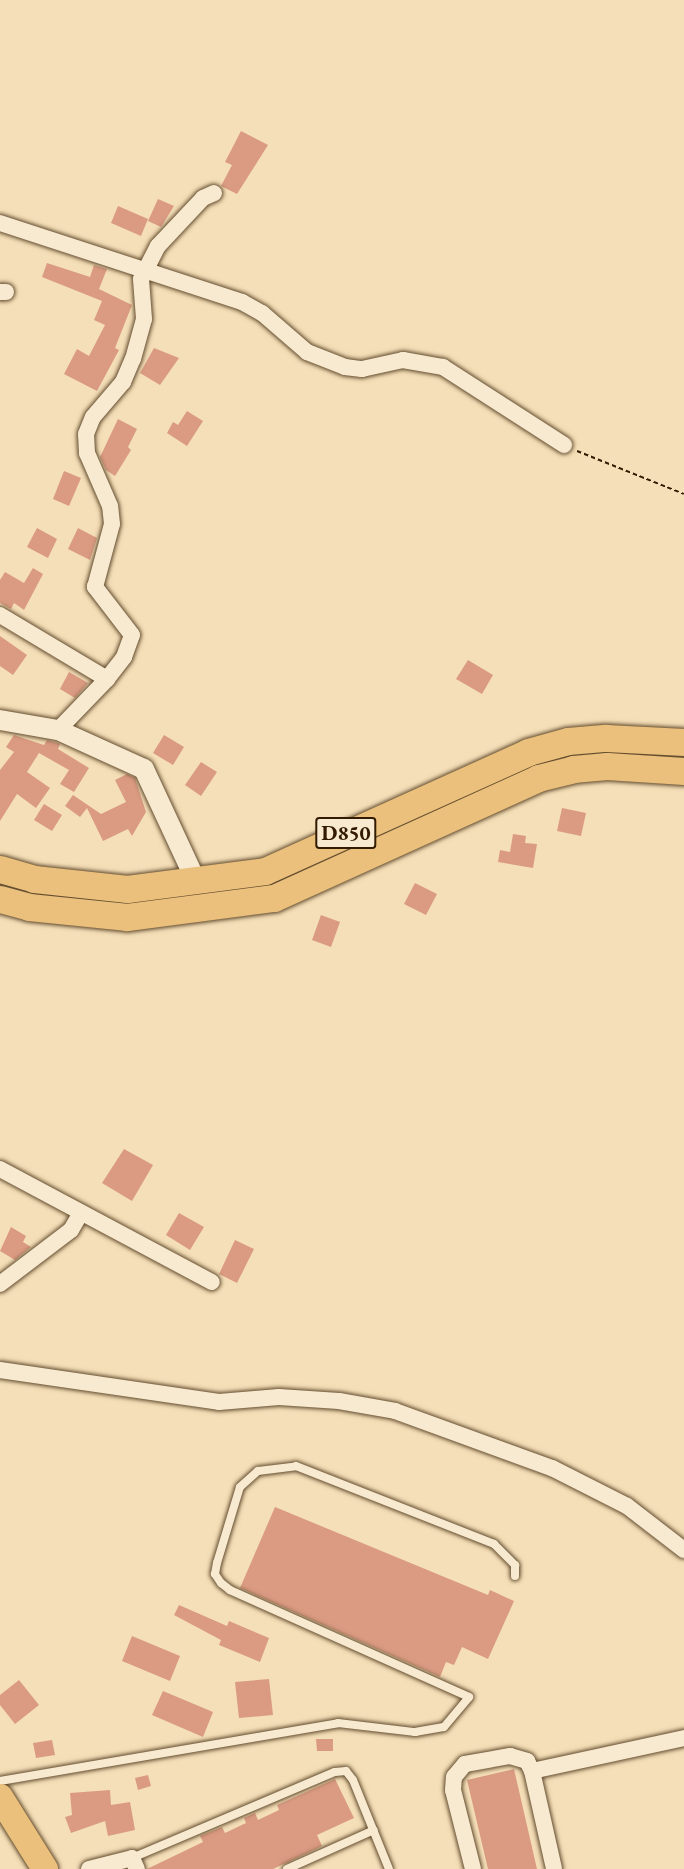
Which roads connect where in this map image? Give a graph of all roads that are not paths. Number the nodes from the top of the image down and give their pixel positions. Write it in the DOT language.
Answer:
graph roads {
  1 [pos="214,193"];
  2 [pos="0,223"];
  3 [pos="146,270"];
  4 [pos="564,445"];
  5 [pos="0,615"];
  6 [pos="107,680"];
  7 [pos="0,720"];
  8 [pos="58,730"];
  9 [pos="684,742"];
  10 [pos="684,771"];
  11 [pos="0,869"];
  12 [pos="196,881"];
  13 [pos="0,899"];
  14 [pos="0,1169"];
  15 [pos="81,1213"];
  16 [pos="212,1282"];
  17 [pos="0,1284"];
  18 [pos="0,1370"];
  19 [pos="684,1550"];
  20 [pos="515,1576"];
  21 [pos="684,1738"];
  22 [pos="532,1771"];
  23 [pos="0,1780"];
  24 [pos="0,1797"];
  25 [pos="374,1830"];
  26 [pos="134,1864"];
  27 [pos="45,1869"];
  28 [pos="88,1869"];
  29 [pos="287,1869"];
  30 [pos="389,1869"];
  31 [pos="472,1869"];
  32 [pos="554,1869"];
  1 -- 3 [label="street"];
  2 -- 3 [label="street"];
  3 -- 4 [label="street"];
  3 -- 6 [label="street"];
  5 -- 6 [label="street"];
  6 -- 8 [label="street"];
  7 -- 8 [label="street"];
  8 -- 12 [label="street"];
  9 -- 12 [label="highway, D850"];
  10 -- 13 [label="highway, D850"];
  11 -- 12 [label="highway, D850"];
  14 -- 15 [label="street"];
  15 -- 16 [label="street"];
  15 -- 17 [label="street"];
  18 -- 19 [label="street"];
  20 -- 23 [label="lane"];
  21 -- 22 [label="street"];
  22 -- 31 [label="street"];
  22 -- 32 [label="street"];
  24 -- 27 [label="main road"];
  25 -- 26 [label="lane"];
  25 -- 29 [label="lane"];
  25 -- 30 [label="lane"];
  26 -- 28 [label="street"];
}
